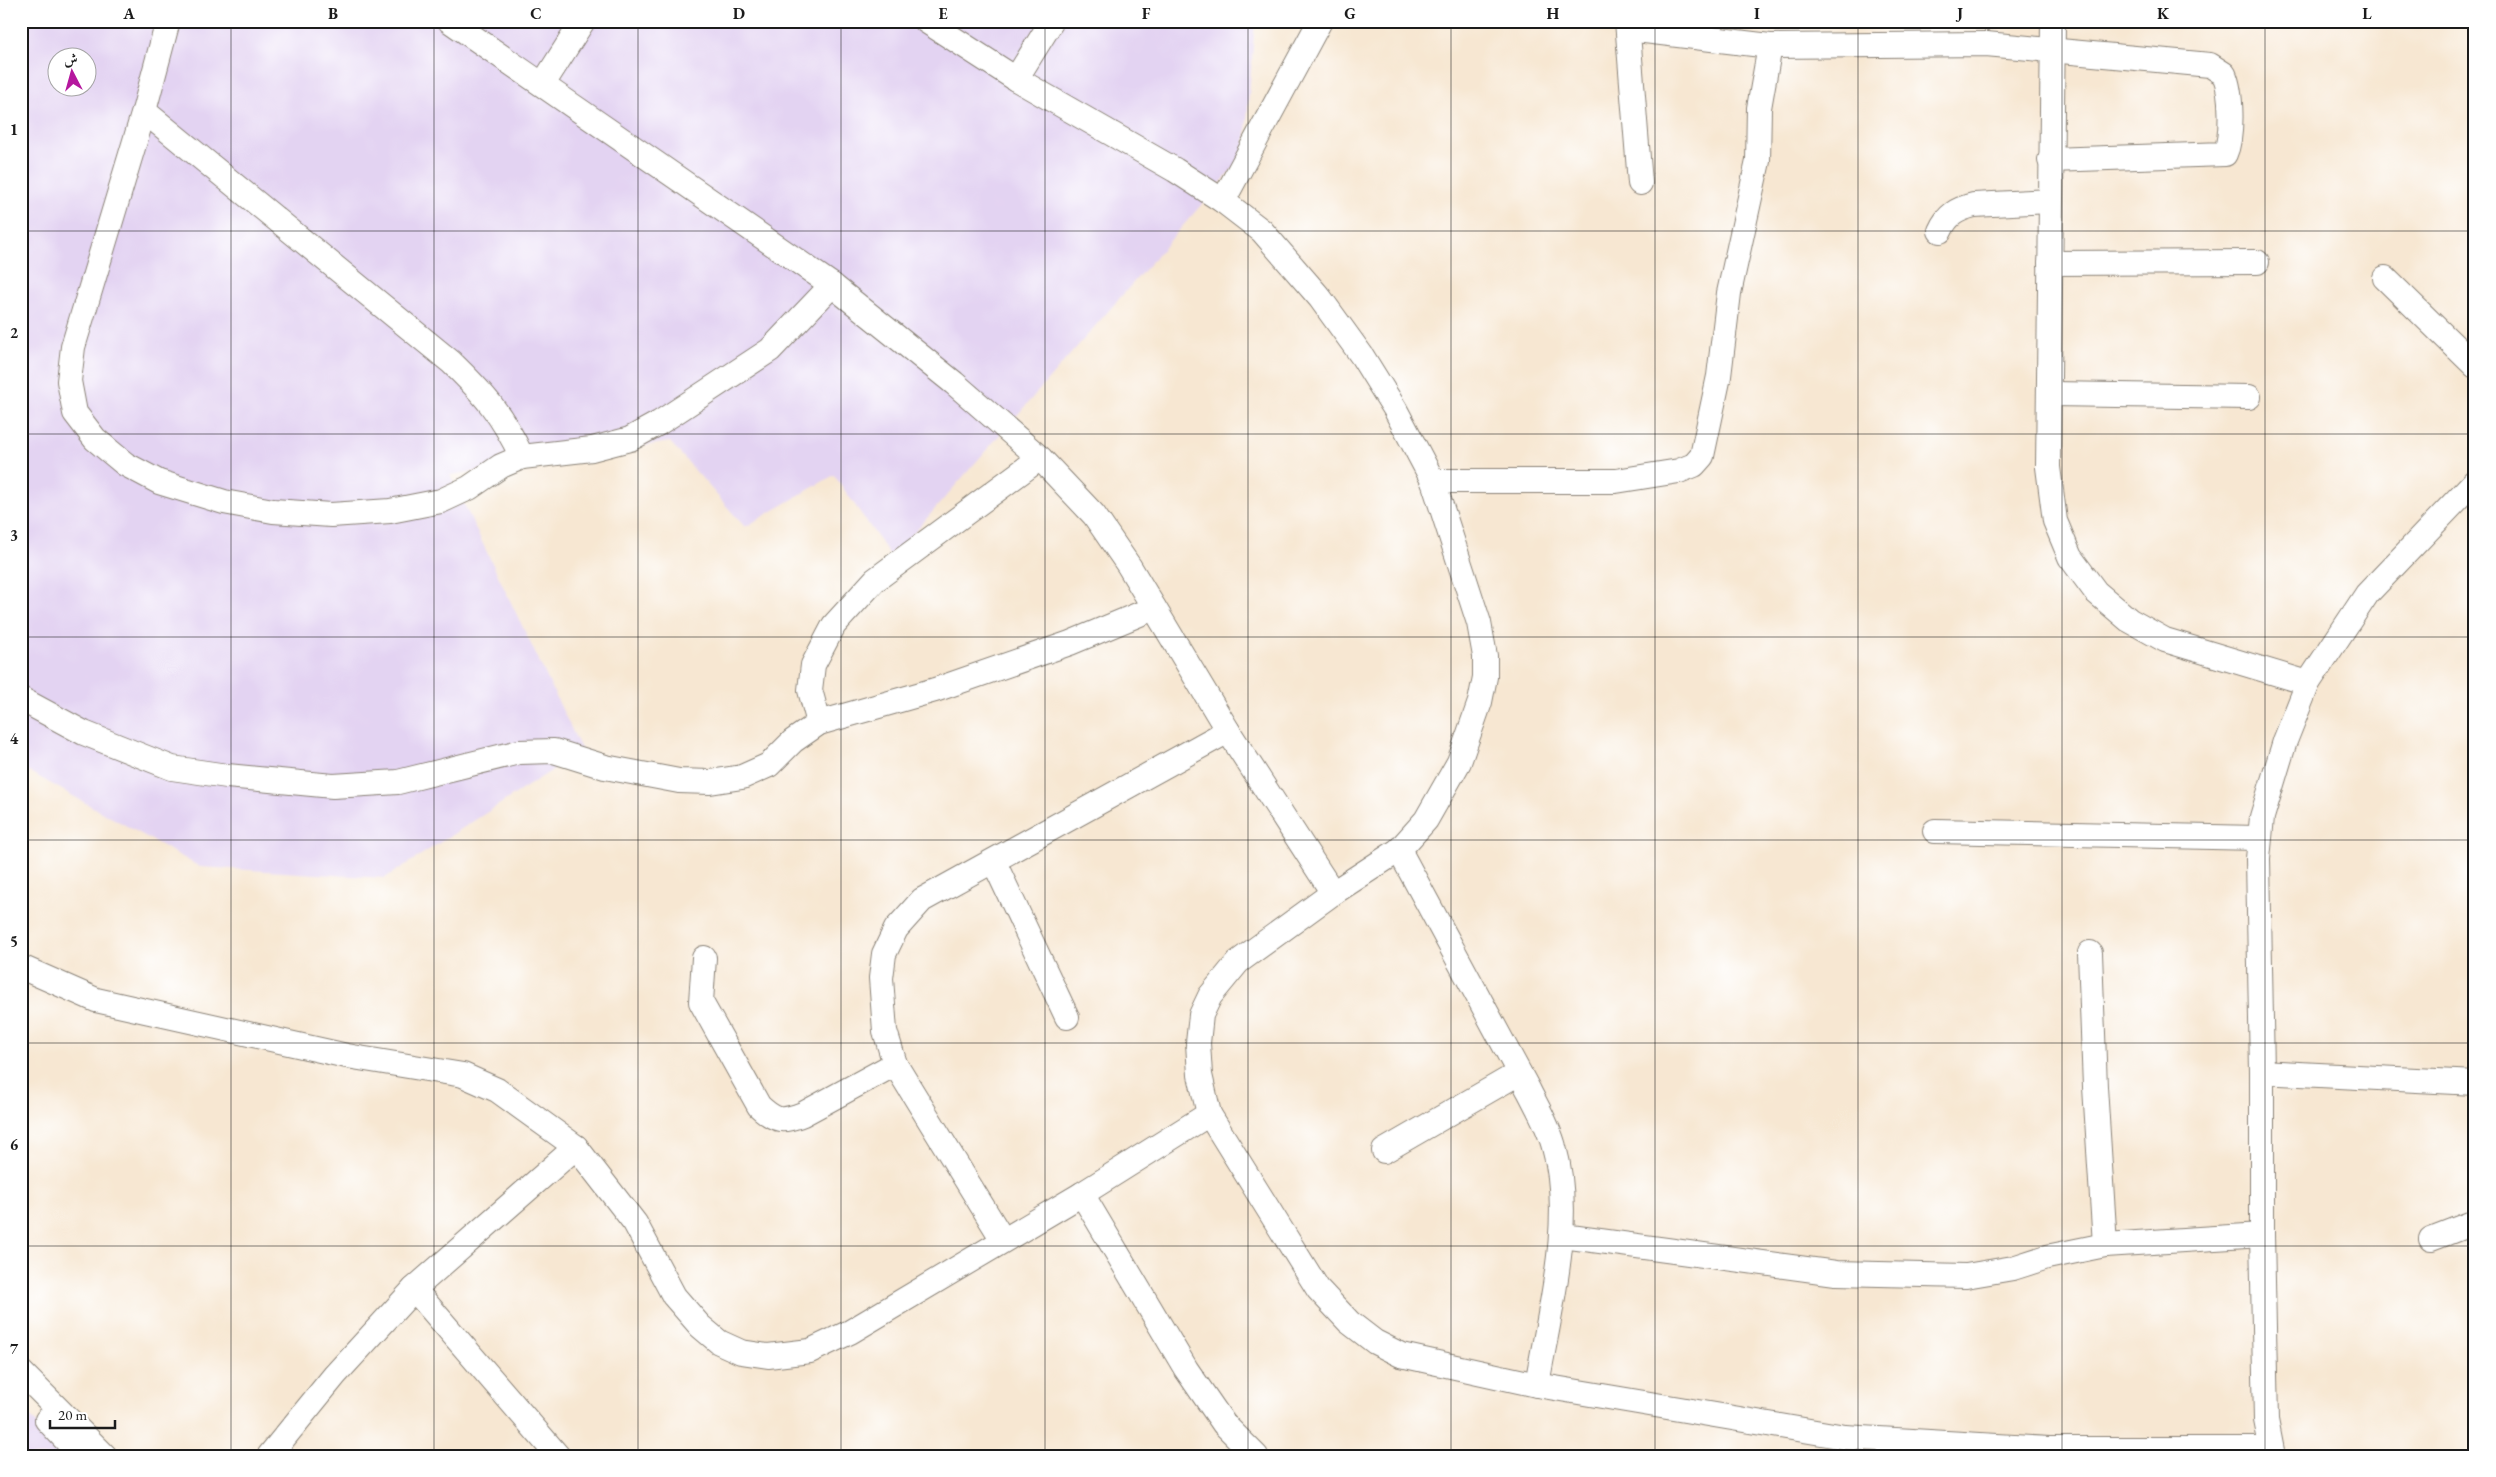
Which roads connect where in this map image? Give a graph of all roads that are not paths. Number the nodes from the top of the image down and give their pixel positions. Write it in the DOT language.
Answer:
graph roads {
  1 [pos="168,21"];
  2 [pos="450,21"];
  3 [pos="583,21"];
  4 [pos="926,21"];
  5 [pos="1052,21"];
  6 [pos="1320,21"];
  7 [pos="2053,21"];
  8 [pos="1628,25"];
  9 [pos="1770,46"];
  10 [pos="2052,51"];
  11 [pos="1016,79"];
  12 [pos="543,84"];
  13 [pos="144,111"];
  14 [pos="2050,160"];
  15 [pos="1640,183"];
  16 [pos="1224,201"];
  17 [pos="2050,201"];
  18 [pos="1940,231"];
  19 [pos="2257,262"];
  20 [pos="2050,263"];
  21 [pos="2385,278"];
  22 [pos="832,285"];
  23 [pos="2475,366"];
  24 [pos="2050,394"];
  25 [pos="2249,397"];
  26 [pos="522,457"];
  27 [pos="1040,458"];
  28 [pos="1433,481"];
  29 [pos="2475,481"];
  30 [pos="1154,608"];
  31 [pos="2308,683"];
  32 [pos="21,699"];
  33 [pos="819,723"];
  34 [pos="1228,730"];
  35 [pos="1935,831"];
  36 [pos="2258,838"];
  37 [pos="1399,850"];
  38 [pos="994,862"];
  39 [pos="1333,893"];
  40 [pos="2090,953"];
  41 [pos="704,958"];
  42 [pos="21,967"];
  43 [pos="1067,1017"];
  44 [pos="895,1064"];
  45 [pos="2262,1072"];
  46 [pos="1519,1074"];
  47 [pos="2475,1083"];
  48 [pos="1209,1114"];
  49 [pos="576,1147"];
  50 [pos="1384,1151"];
  51 [pos="1082,1194"];
  52 [pos="2475,1222"];
  53 [pos="2262,1235"];
  54 [pos="1563,1236"];
  55 [pos="1003,1240"];
  56 [pos="2431,1240"];
  57 [pos="2106,1245"];
  58 [pos="414,1289"];
  59 [pos="1537,1385"];
  60 [pos="25,1386"];
  61 [pos="1843,1446"];
  62 [pos="2049,1452"];
  63 [pos="2272,1452"];
  64 [pos="81,1456"];
  65 [pos="105,1456"];
  66 [pos="270,1456"];
  67 [pos="558,1456"];
  68 [pos="1256,1456"];
  1 -- 13 [label="street"];
  2 -- 12 [label="street"];
  3 -- 12 [label="street"];
  4 -- 11 [label="street"];
  5 -- 11 [label="street"];
  6 -- 16 [label="street"];
  7 -- 10 [label="street"];
  8 -- 9 [label="street"];
  8 -- 15 [label="street"];
  9 -- 10 [label="street"];
  9 -- 28 [label="street"];
  10 -- 14 [label="street"];
  10 -- 14 [label="street"];
  11 -- 16 [label="street"];
  12 -- 22 [label="street"];
  13 -- 26 [label="street"];
  13 -- 26 [label="street"];
  14 -- 17 [label="street"];
  16 -- 28 [label="street"];
  17 -- 18 [label="street"];
  17 -- 20 [label="street"];
  19 -- 20 [label="street"];
  20 -- 24 [label="street"];
  21 -- 23 [label="street"];
  22 -- 26 [label="street"];
  22 -- 27 [label="street"];
  24 -- 25 [label="street"];
  24 -- 31 [label="street"];
  27 -- 30 [label="street"];
  27 -- 33 [label="street"];
  28 -- 37 [label="street"];
  29 -- 31 [label="street"];
  30 -- 33 [label="street"];
  30 -- 34 [label="street"];
  31 -- 36 [label="street"];
  32 -- 33 [label="street"];
  34 -- 38 [label="street"];
  34 -- 39 [label="street"];
  35 -- 36 [label="street"];
  36 -- 45 [label="street"];
  37 -- 39 [label="street"];
  37 -- 46 [label="street"];
  38 -- 43 [label="street"];
  38 -- 44 [label="street"];
  39 -- 48 [label="street"];
  40 -- 57 [label="street"];
  41 -- 44 [label="street"];
  42 -- 49 [label="street"];
  44 -- 55 [label="street"];
  45 -- 47 [label="street"];
  45 -- 53 [label="street"];
  46 -- 50 [label="street"];
  46 -- 54 [label="street"];
  48 -- 51 [label="street"];
  48 -- 59 [label="street"];
  49 -- 55 [label="street"];
  49 -- 58 [label="street"];
  51 -- 55 [label="street"];
  51 -- 68 [label="street"];
  52 -- 56 [label="street"];
  53 -- 57 [label="street"];
  53 -- 63 [label="street"];
  54 -- 57 [label="street"];
  54 -- 59 [label="street"];
  58 -- 66 [label="street"];
  58 -- 67 [label="street"];
  59 -- 61 [label="street"];
  60 -- 64 [label="street"];
  60 -- 65 [label="street"];
  61 -- 62 [label="street"];
  62 -- 63 [label="street"];
}
